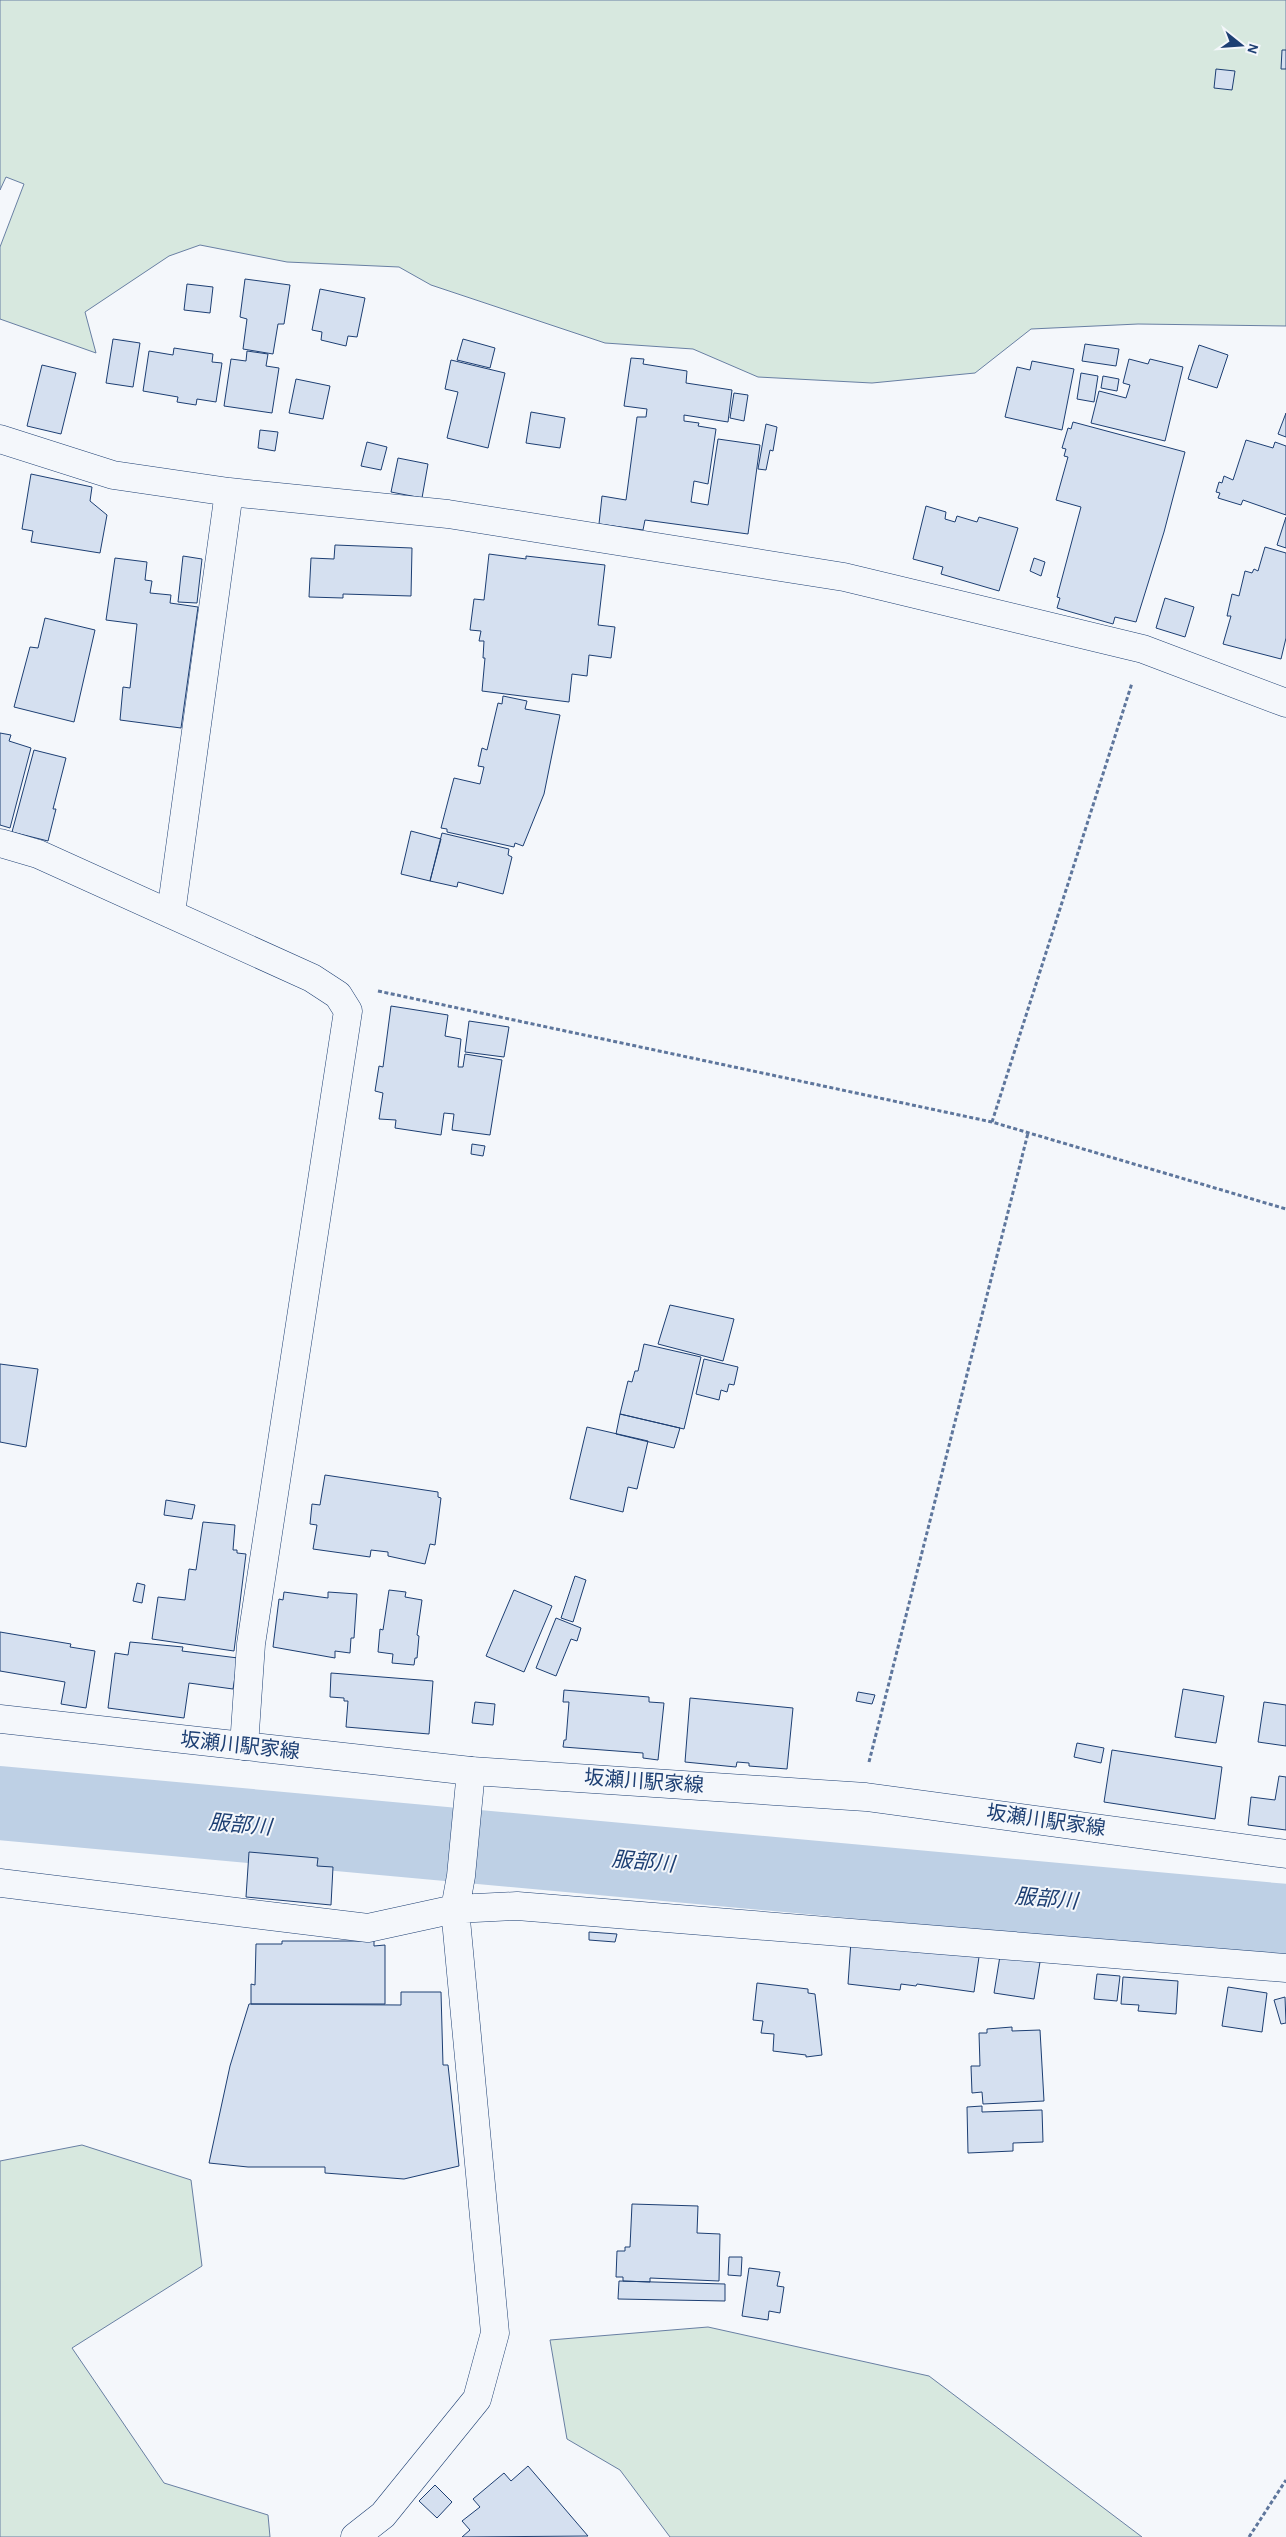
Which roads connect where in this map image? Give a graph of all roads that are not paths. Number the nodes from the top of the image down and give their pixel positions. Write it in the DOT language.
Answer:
graph roads {
  1 [pos="0,439"];
  2 [pos="228,492"];
  3 [pos="1286,703"];
  4 [pos="0,843"];
  5 [pos="171,913"];
  6 [pos="0,1720"];
  7 [pos="244,1746"];
  8 [pos="471,1771"];
  9 [pos="1286,1854"];
  10 [pos="0,1883"];
  11 [pos="454,1909"];
  12 [pos="1286,1968"];
  13 [pos="355,2537"];
  1 -- 2 [label="street"];
  2 -- 3 [label="street"];
  2 -- 5 [label="street"];
  4 -- 5 [label="street"];
  5 -- 7 [label="street"];
  6 -- 7 [label="street, 坂瀬川駅家線"];
  7 -- 8 [label="street, 坂瀬川駅家線"];
  8 -- 9 [label="street, 坂瀬川駅家線"];
  8 -- 11 [label="street"];
  10 -- 11 [label="street"];
  11 -- 12 [label="street"];
  11 -- 13 [label="street"];
}
